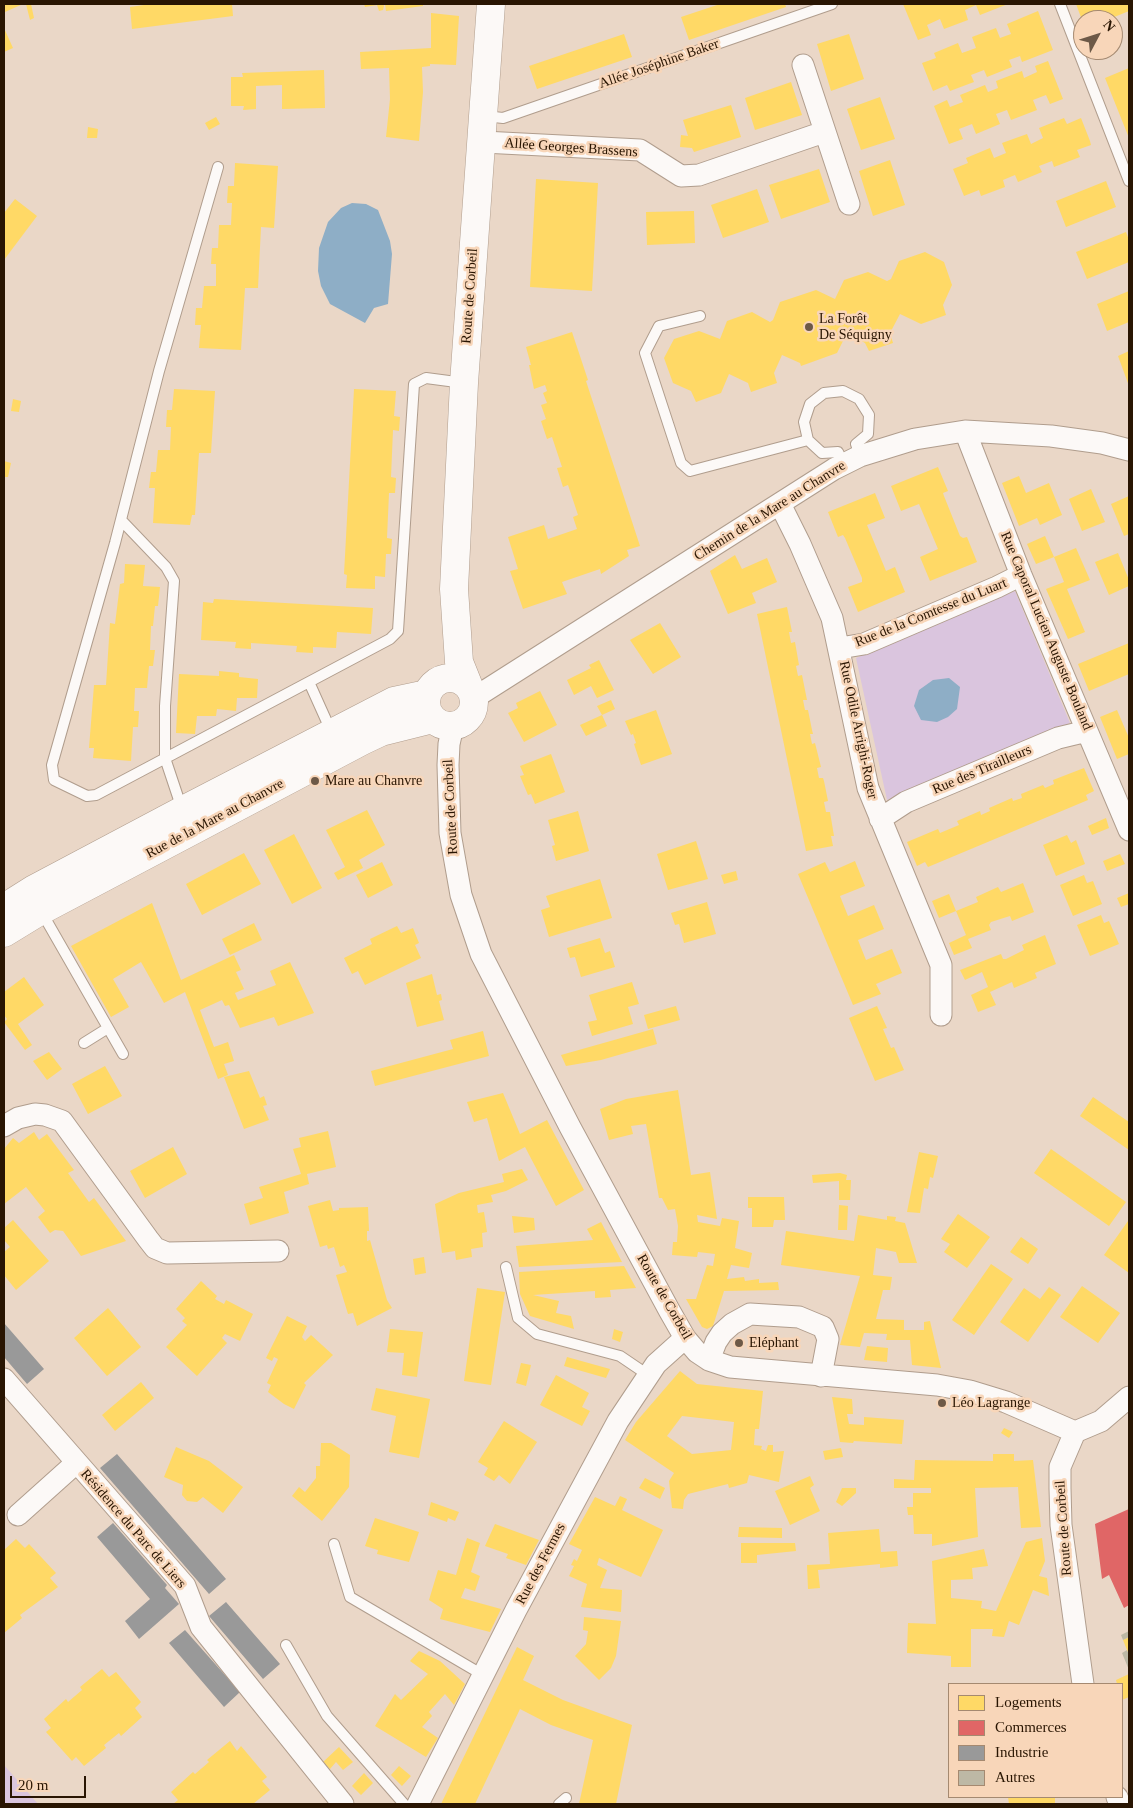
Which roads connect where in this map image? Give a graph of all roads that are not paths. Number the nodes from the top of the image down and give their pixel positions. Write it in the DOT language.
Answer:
graph roads {
  1 [pos="491,4"];
  2 [pos="832,4"];
  3 [pos="1060,4"];
  4 [pos="803,65"];
  5 [pos="485,116"];
  6 [pos="824,132"];
  7 [pos="483,142"];
  8 [pos="218,167"];
  9 [pos="1129,181"];
  10 [pos="849,204"];
  11 [pos="700,316"];
  12 [pos="464,383"];
  13 [pos="965,431"];
  14 [pos="808,440"];
  15 [pos="1129,450"];
  16 [pos="852,460"];
  17 [pos="780,504"];
  18 [pos="121,520"];
  19 [pos="1021,575"];
  20 [pos="840,648"];
  21 [pos="309,682"];
  22 [pos="450,700"];
  23 [pos="1087,731"];
  24 [pos="332,734"];
  25 [pos="165,758"];
  26 [pos="301,774"];
  27 [pos="880,820"];
  28 [pos="187,821"];
  29 [pos="1129,830"];
  30 [pos="4,908"];
  31 [pos="40,911"];
  32 [pos="4,933"];
  33 [pos="941,1015"];
  34 [pos="108,1028"];
  35 [pos="84,1043"];
  36 [pos="123,1054"];
  37 [pos="4,1126"];
  38 [pos="278,1251"];
  39 [pos="506,1267"];
  40 [pos="685,1338"];
  41 [pos="709,1360"];
  42 [pos="648,1375"];
  43 [pos="821,1376"];
  44 [pos="4,1379"];
  45 [pos="1129,1397"];
  46 [pos="1075,1432"];
  47 [pos="76,1463"];
  48 [pos="18,1514"];
  49 [pos="334,1544"];
  50 [pos="286,1645"];
  51 [pos="483,1675"];
  52 [pos="1083,1683"];
  53 [pos="343,1804"];
  54 [pos="404,1804"];
  55 [pos="418,1804"];
  1 -- 5 [label="main road, Route de Corbeil"];
  2 -- 5 [label="lane, Allée Joséphine Baker"];
  3 -- 9 [label="lane"];
  4 -- 6 [label="street"];
  5 -- 7 [label="main road, Route de Corbeil"];
  6 -- 7 [label="street, Allée Georges Brassens"];
  6 -- 10 [label="street"];
  7 -- 12 [label="main road, Route de Corbeil"];
  8 -- 18 [label="lane"];
  11 -- 14 [label="lane"];
  12 -- 21 [label="lane"];
  12 -- 22 [label="main road, Route de Corbeil"];
  13 -- 15 [label="street, Chemin de la Mare au Chanvre"];
  13 -- 16 [label="street, Chemin de la Mare au Chanvre"];
  13 -- 19 [label="street, Rue Caporal Lucien Auguste Bouland"];
  14 -- 16 [label="lane"];
  14 -- 16 [label="lane"];
  16 -- 17 [label="street, Chemin de la Mare au Chanvre"];
  17 -- 20 [label="street, Rue Odile Arrighi-Roger"];
  17 -- 22 [label="street, Chemin de la Mare au Chanvre"];
  18 -- 25 [label="lane"];
  18 -- 25 [label="lane"];
  19 -- 20 [label="street, Rue de la Comtesse du Luart"];
  19 -- 23 [label="street, Rue Caporal Lucien Auguste Bouland"];
  20 -- 27 [label="street, Rue Odile Arrighi-Roger"];
  21 -- 24 [label="lane"];
  21 -- 25 [label="lane"];
  22 -- 24 [label="main road, Rue de la Mare au Chanvre"];
  22 -- 26 [label="main road, Rue de la Mare au Chanvre"];
  22 -- 40 [label="street, Route de Corbeil"];
  23 -- 27 [label="street, Rue des Tirailleurs"];
  23 -- 29 [label="street, Rue Caporal Lucien Auguste Bouland"];
  24 -- 26 [label="lane"];
  24 -- 28 [label="main road, Rue de la Mare au Chanvre"];
  25 -- 28 [label="lane"];
  26 -- 28 [label="main road, Rue de la Mare au Chanvre"];
  27 -- 33 [label="street, Rue Odile Arrighi-Roger"];
  28 -- 30 [label="main road, Rue de la Mare au Chanvre"];
  28 -- 31 [label="main road, Rue de la Mare au Chanvre"];
  31 -- 32 [label="main road, Rue de la Mare au Chanvre"];
  31 -- 34 [label="lane"];
  34 -- 35 [label="lane"];
  34 -- 36 [label="lane"];
  37 -- 38 [label="street"];
  39 -- 42 [label="lane"];
  40 -- 41 [label="street, Route de Corbeil"];
  40 -- 42 [label="street, Rue des Fermes"];
  41 -- 43 [label="street, Route de Corbeil"];
  41 -- 43 [label="street"];
  42 -- 51 [label="street, Rue des Fermes"];
  43 -- 46 [label="street, Route de Corbeil"];
  44 -- 47 [label="street, Résidence du Parc de Liers"];
  45 -- 46 [label="street"];
  46 -- 52 [label="street, Route de Corbeil"];
  47 -- 48 [label="street"];
  47 -- 53 [label="street, Résidence du Parc de Liers"];
  49 -- 51 [label="lane"];
  50 -- 54 [label="lane"];
  51 -- 55 [label="street, Rue des Fermes"];
}
